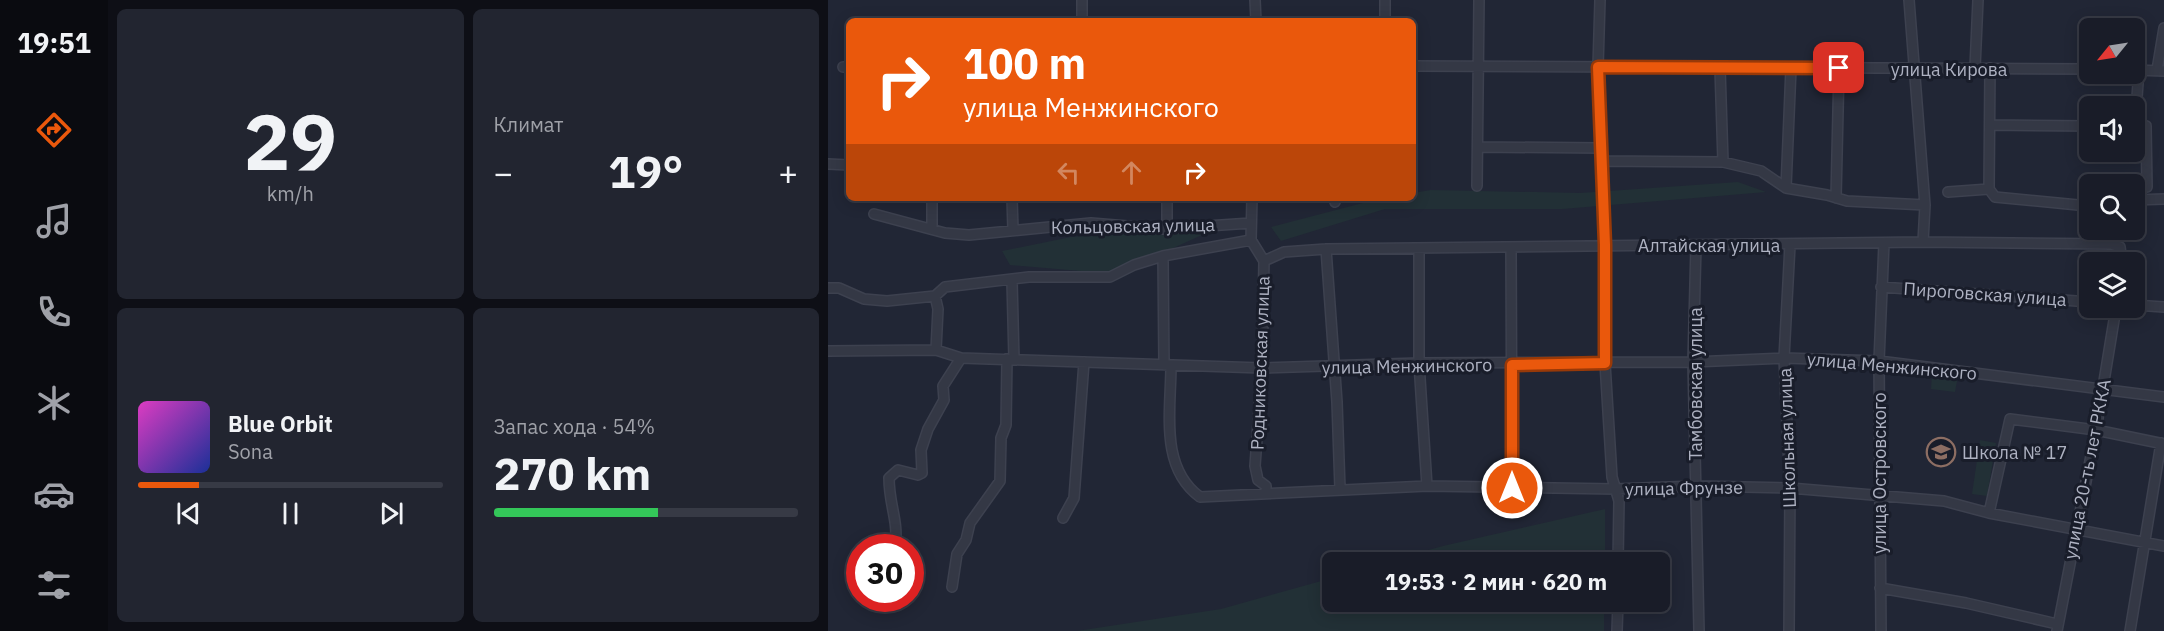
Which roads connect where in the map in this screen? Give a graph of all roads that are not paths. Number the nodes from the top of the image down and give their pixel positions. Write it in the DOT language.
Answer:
graph roads {
  1 [pos="1082,0"];
  2 [pos="1256,0"];
  3 [pos="1385,0"];
  4 [pos="1479,0"];
  5 [pos="1600,0"];
  6 [pos="1898,0"];
  7 [pos="1909,0"];
  8 [pos="1978,0"];
  9 [pos="1082,18"];
  10 [pos="1256,18"];
  11 [pos="1385,18"];
  12 [pos="2164,28"];
  13 [pos="1416,66"];
  14 [pos="1480,67"];
  15 [pos="1598,67"];
  16 [pos="1720,68"];
  17 [pos="1791,68"];
  18 [pos="1839,68"];
  19 [pos="1975,68"];
  20 [pos="1990,68"];
  21 [pos="1913,69"];
  22 [pos="2079,69"];
  23 [pos="2145,70"];
  24 [pos="2161,70"];
  25 [pos="1990,125"];
  26 [pos="2079,126"];
  27 [pos="2145,126"];
  28 [pos="1479,147"];
  29 [pos="1602,148"];
  30 [pos="1602,161"];
  31 [pos="1723,162"];
  32 [pos="828,164"];
  33 [pos="846,165"];
  34 [pos="1477,186"];
  35 [pos="2147,187"];
  36 [pos="1786,188"];
  37 [pos="1989,189"];
  38 [pos="1951,192"];
  39 [pos="1836,198"];
  40 [pos="2164,199"];
  41 [pos="2145,200"];
  42 [pos="932,201"];
  43 [pos="1012,201"];
  44 [pos="1167,201"];
  45 [pos="1252,201"];
  46 [pos="1925,204"];
  47 [pos="2079,205"];
  48 [pos="874,214"];
  49 [pos="1251,223"];
  50 [pos="932,229"];
  51 [pos="1167,229"];
  52 [pos="1013,230"];
  53 [pos="1251,240"];
  54 [pos="1923,242"];
  55 [pos="1884,243"];
  56 [pos="1605,245"];
  57 [pos="1696,245"];
  58 [pos="1790,245"];
  59 [pos="1511,247"];
  60 [pos="1326,249"];
  61 [pos="1419,249"];
  62 [pos="2121,252"];
  63 [pos="1163,256"];
  64 [pos="1264,261"];
  65 [pos="1012,281"];
  66 [pos="1881,287"];
  67 [pos="828,288"];
  68 [pos="935,296"];
  69 [pos="2079,301"];
  70 [pos="2145,306"];
  71 [pos="2164,307"];
  72 [pos="2114,318"];
  73 [pos="936,350"];
  74 [pos="828,351"];
  75 [pos="961,358"];
  76 [pos="1784,358"];
  77 [pos="1011,359"];
  78 [pos="1879,361"];
  79 [pos="1084,362"];
  80 [pos="1693,362"];
  81 [pos="1419,363"];
  82 [pos="1605,363"];
  83 [pos="1168,365"];
  84 [pos="1512,365"];
  85 [pos="1333,366"];
  86 [pos="1262,368"];
  87 [pos="2104,388"];
  88 [pos="2164,397"];
  89 [pos="2096,429"];
  90 [pos="2163,443"];
  91 [pos="1427,486"];
  92 [pos="1696,486"];
  93 [pos="1512,488"];
  94 [pos="1790,488"];
  95 [pos="1340,489"];
  96 [pos="1615,489"];
  97 [pos="1266,493"];
  98 [pos="1880,494"];
  99 [pos="1989,513"];
  100 [pos="1063,518"];
  101 [pos="2076,528"];
  102 [pos="897,534"];
  103 [pos="2144,542"];
  104 [pos="2164,546"];
  105 [pos="1618,552"];
  106 [pos="952,587"];
  107 [pos="1880,588"];
  108 [pos="1618,612"];
  109 [pos="2057,628"];
  110 [pos="1617,631"];
  111 [pos="1699,631"];
  112 [pos="1789,631"];
  113 [pos="1881,631"];
  114 [pos="2130,631"];
  1 -- 9 [label="street"];
  2 -- 10 [label="street"];
  3 -- 11 [label="street"];
  4 -- 14 [label="street"];
  5 -- 15 [label="street"];
  6 -- 7 [label="street"];
  7 -- 21 [label="street"];
  8 -- 19 [label="street"];
  12 -- 24 [label="street"];
  13 -- 14 [label="street, улица Кирова"];
  14 -- 15 [label="street, улица Кирова"];
  14 -- 28 [label="street"];
  15 -- 16 [label="street, улица Кирова"];
  15 -- 29 [label="street"];
  16 -- 17 [label="street, улица Кирова"];
  16 -- 31 [label="street"];
  17 -- 18 [label="street, улица Кирова"];
  17 -- 36 [label="street"];
  18 -- 21 [label="street, улица Кирова"];
  18 -- 39 [label="street"];
  19 -- 20 [label="street, улица Кирова"];
  19 -- 21 [label="street, улица Кирова"];
  20 -- 22 [label="street, улица Кирова"];
  20 -- 25 [label="street"];
  21 -- 46 [label="street"];
  23 -- 24 [label="street"];
  25 -- 26 [label="street"];
  25 -- 37 [label="street"];
  27 -- 35 [label="street"];
  28 -- 29 [label="street"];
  28 -- 34 [label="street"];
  29 -- 30 [label="street"];
  30 -- 31 [label="street"];
  30 -- 56 [label="street"];
  31 -- 36 [label="street"];
  32 -- 33 [label="street"];
  36 -- 39 [label="street"];
  37 -- 38 [label="street"];
  37 -- 47 [label="street"];
  39 -- 46 [label="street"];
  40 -- 41 [label="street"];
  42 -- 50 [label="street"];
  43 -- 52 [label="street"];
  44 -- 51 [label="street"];
  45 -- 49 [label="street"];
  46 -- 54 [label="street"];
  48 -- 50 [label="street, Кольцовская улица"];
  49 -- 51 [label="street, Кольцовская улица"];
  49 -- 53 [label="street"];
  50 -- 52 [label="street, Кольцовская улица"];
  51 -- 52 [label="street, Кольцовская улица"];
  53 -- 63 [label="street, Кольцовская улица"];
  53 -- 64 [label="street, Родниковская улица"];
  54 -- 55 [label="street, Алтайская улица"];
  54 -- 62 [label="street, Алтайская улица"];
  55 -- 58 [label="street, Алтайская улица"];
  55 -- 66 [label="street, улица Островского"];
  56 -- 57 [label="street, Алтайская улица"];
  56 -- 59 [label="street, Алтайская улица"];
  56 -- 82 [label="street"];
  57 -- 58 [label="street, Алтайская улица"];
  57 -- 80 [label="street, Тамбовская улица"];
  58 -- 76 [label="street, Школьная улица"];
  59 -- 61 [label="street, Алтайская улица"];
  59 -- 84 [label="street"];
  60 -- 61 [label="street, Алтайская улица"];
  60 -- 64 [label="street, Алтайская улица"];
  60 -- 85 [label="street"];
  61 -- 81 [label="street"];
  63 -- 65 [label="street, Кольцовская улица"];
  63 -- 83 [label="street"];
  64 -- 86 [label="street, Родниковская улица"];
  65 -- 68 [label="street, Кольцовская улица"];
  65 -- 77 [label="street"];
  66 -- 69 [label="street, Пироговская улица"];
  66 -- 78 [label="street, улица Островского"];
  67 -- 68 [label="street, Кольцовская улица"];
  68 -- 73 [label="street"];
  70 -- 71 [label="street"];
  72 -- 87 [label="street, улица 20-ть лет РККА"];
  73 -- 74 [label="street, улица Менжинского"];
  73 -- 75 [label="street, улица Менжинского"];
  75 -- 77 [label="street, улица Менжинского"];
  75 -- 102 [label="street"];
  76 -- 78 [label="street, улица Менжинского"];
  76 -- 80 [label="street, улица Менжинского"];
  76 -- 94 [label="street, Школьная улица"];
  77 -- 79 [label="street, улица Менжинского"];
  77 -- 106 [label="street"];
  78 -- 87 [label="street, улица Менжинского"];
  78 -- 98 [label="street, улица Островского"];
  79 -- 83 [label="street, улица Менжинского"];
  79 -- 100 [label="street"];
  80 -- 82 [label="street, улица Менжинского"];
  80 -- 92 [label="street, Тамбовская улица"];
  81 -- 84 [label="street, улица Менжинского"];
  81 -- 85 [label="street, улица Менжинского"];
  81 -- 91 [label="street"];
  82 -- 84 [label="street, улица Менжинского"];
  82 -- 96 [label="street"];
  83 -- 86 [label="street, улица Менжинского"];
  83 -- 97 [label="street, улица Фрунзе"];
  84 -- 93 [label="street"];
  85 -- 86 [label="street, улица Менжинского"];
  85 -- 95 [label="street"];
  86 -- 97 [label="street, Родниковская улица"];
  87 -- 88 [label="street, улица Менжинского"];
  87 -- 89 [label="street, улица 20-ть лет РККА"];
  89 -- 90 [label="street"];
  89 -- 99 [label="street"];
  89 -- 101 [label="street, улица 20-ть лет РККА"];
  90 -- 103 [label="street"];
  91 -- 93 [label="street, улица Фрунзе"];
  91 -- 95 [label="street, улица Фрунзе"];
  92 -- 94 [label="street, улица Фрунзе"];
  92 -- 96 [label="street, улица Фрунзе"];
  92 -- 111 [label="street, Тамбовская улица"];
  93 -- 96 [label="street, улица Фрунзе"];
  94 -- 98 [label="street, улица Фрунзе"];
  94 -- 112 [label="street, Школьная улица"];
  95 -- 97 [label="street, улица Фрунзе"];
  96 -- 105 [label="street"];
  98 -- 99 [label="street, улица Фрунзе"];
  98 -- 107 [label="street, улица Островского"];
  99 -- 101 [label="street, улица Фрунзе"];
  101 -- 103 [label="street, улица Фрунзе"];
  101 -- 109 [label="street, улица 20-ть лет РККА"];
  103 -- 104 [label="street, улица Фрунзе"];
  103 -- 114 [label="street"];
  107 -- 109 [label="street"];
  107 -- 113 [label="street, улица Островского"];
  108 -- 110 [label="street"];
}
